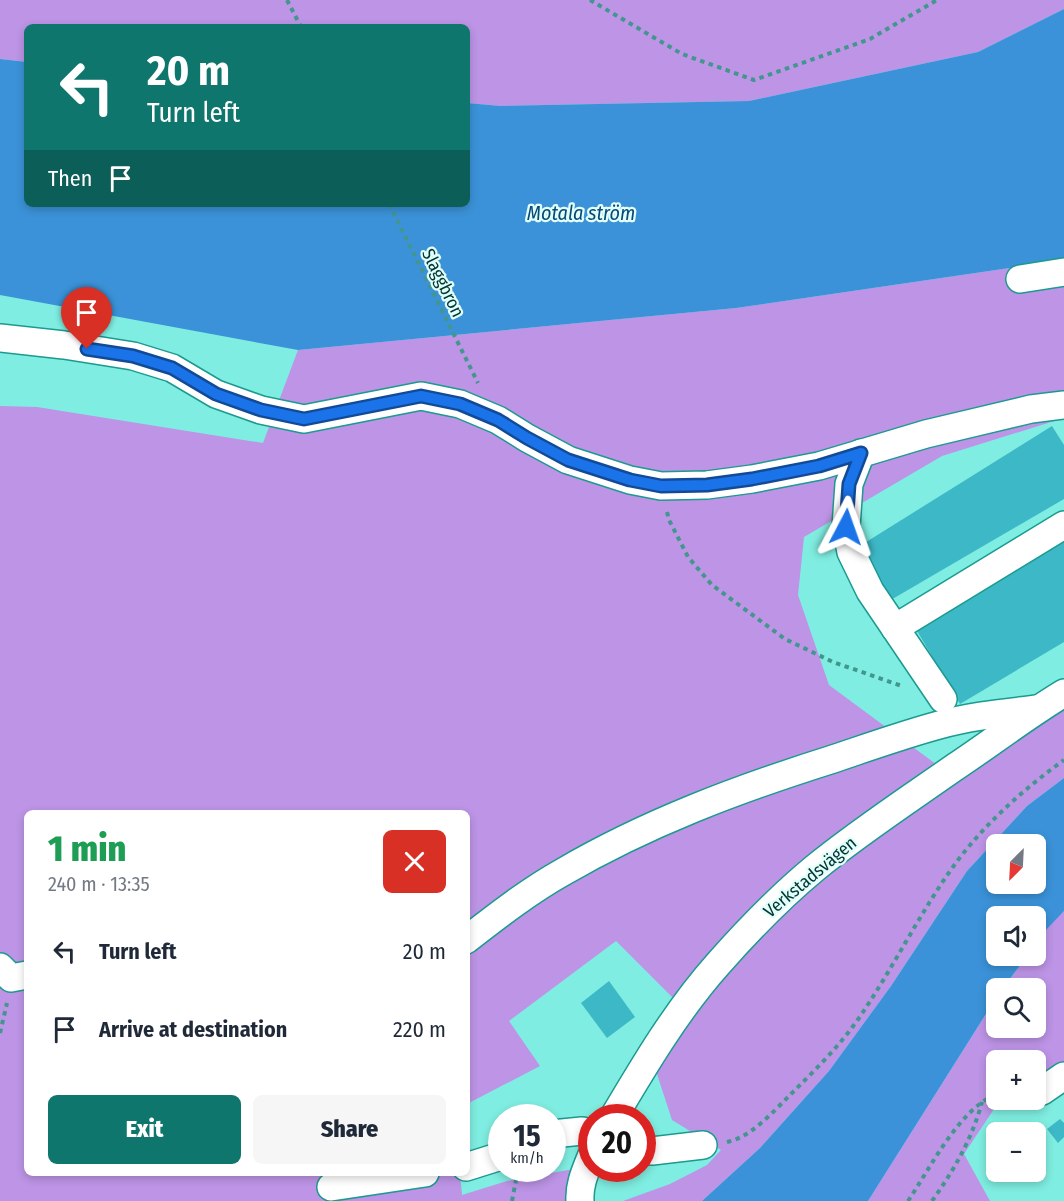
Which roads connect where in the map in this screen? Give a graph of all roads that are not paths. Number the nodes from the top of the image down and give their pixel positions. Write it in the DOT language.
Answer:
graph roads {
  1 [pos="1064,272"];
  2 [pos="1020,279"];
  3 [pos="0,338"];
  4 [pos="1064,405"];
  5 [pos="861,453"];
  6 [pos="1064,525"];
  7 [pos="895,628"];
  8 [pos="1064,693"];
  9 [pos="943,699"];
  10 [pos="1041,709"];
  11 [pos="470,937"];
  12 [pos="622,1104"];
  13 [pos="703,1145"];
  14 [pos="656,1150"];
  15 [pos="488,1161"];
  16 [pos="470,1166"];
  17 [pos="405,1176"];
  18 [pos="582,1182"];
  19 [pos="331,1187"];
  20 [pos="580,1201"];
  1 -- 2 [label="street"];
  3 -- 5 [label="street"];
  4 -- 5 [label="street"];
  5 -- 7 [label="street"];
  6 -- 7 [label="street"];
  7 -- 9 [label="street"];
  8 -- 10 [label="street, Verkstadsvägen"];
  10 -- 11 [label="street"];
  10 -- 12 [label="street, Verkstadsvägen"];
  13 -- 14 [label="street"];
  15 -- 16 [label="street"];
  17 -- 19 [label="street"];
  18 -- 20 [label="street"];
}
